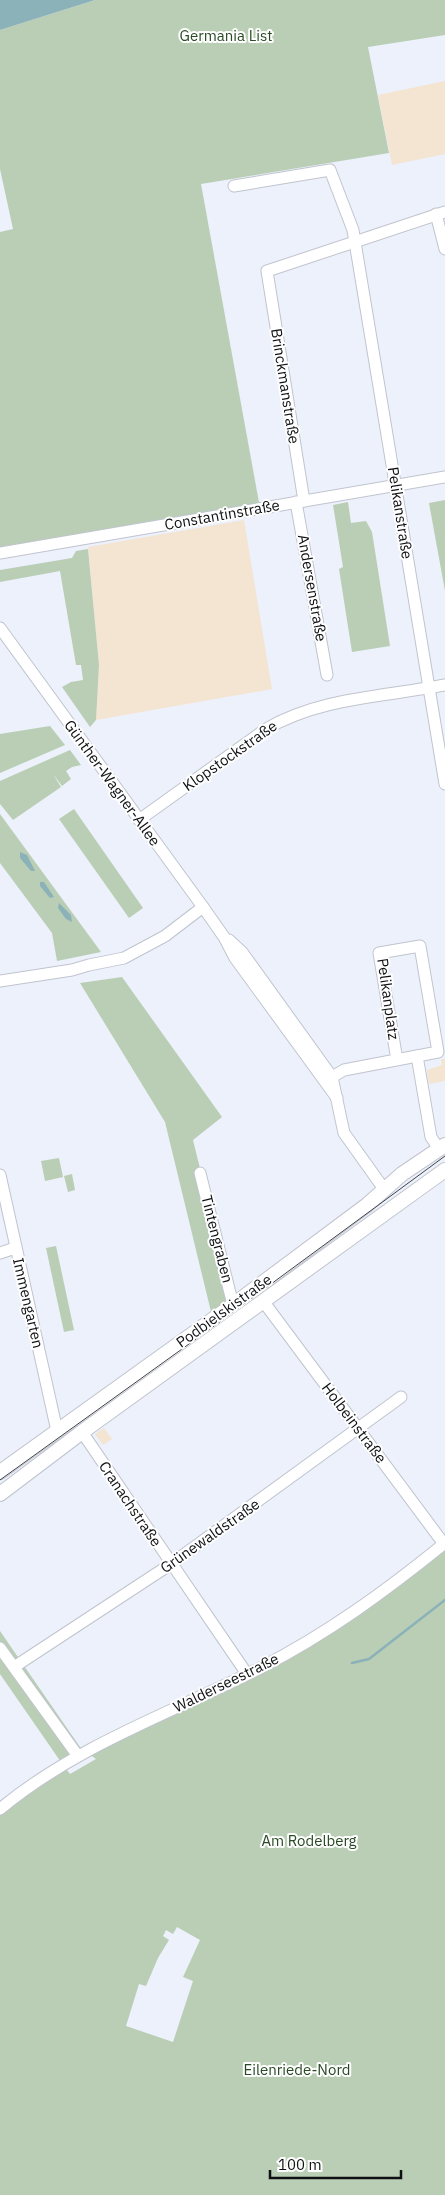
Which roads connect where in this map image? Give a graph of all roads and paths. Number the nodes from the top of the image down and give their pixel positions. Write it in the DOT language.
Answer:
graph roads {
  1 [pos="234,186"];
  2 [pos="441,213"];
  3 [pos="355,242"];
  4 [pos="445,249"];
  5 [pos="445,477"];
  6 [pos="396,486"];
  7 [pos="300,501"];
  8 [pos="0,553"];
  9 [pos="0,628"];
  10 [pos="327,675"];
  11 [pos="445,685"];
  12 [pos="429,688"];
  13 [pos="445,784"];
  14 [pos="139,820"];
  15 [pos="203,907"];
  16 [pos="224,937"];
  17 [pos="0,981"];
  18 [pos="440,1040"];
  19 [pos="418,1056"];
  20 [pos="397,1060"];
  21 [pos="332,1077"];
  22 [pos="337,1098"];
  23 [pos="442,1147"];
  24 [pos="445,1170"];
  25 [pos="200,1174"];
  26 [pos="0,1175"];
  27 [pos="384,1189"];
  28 [pos="396,1205"];
  29 [pos="15,1248"];
  30 [pos="0,1253"];
  31 [pos="263,1301"];
  32 [pos="233,1305"];
  33 [pos="400,1397"];
  34 [pos="358,1429"];
  35 [pos="57,1431"];
  36 [pos="82,1432"];
  37 [pos="0,1472"];
  38 [pos="0,1494"];
  39 [pos="444,1544"];
  40 [pos="171,1564"];
  41 [pos="0,1648"];
  42 [pos="14,1668"];
  43 [pos="247,1674"];
  44 [pos="78,1756"];
  45 [pos="0,1809"];
  1 -- 3 [label="street, Pelikanstraße"];
  2 -- 3 [label="street"];
  2 -- 4 [label="street"];
  3 -- 6 [label="street, Pelikanstraße"];
  3 -- 7 [label="street, Brinckmanstraße"];
  5 -- 6 [label="street, Constantinstraße"];
  6 -- 7 [label="street, Constantinstraße"];
  6 -- 12 [label="street, Pelikanstraße"];
  7 -- 8 [label="street, Constantinstraße"];
  7 -- 10 [label="street, Andersenstraße"];
  9 -- 14 [label="street, Günther-Wagner-Allee"];
  11 -- 12 [label="street, Klopstockstraße"];
  12 -- 13 [label="street, Pelikanstraße"];
  12 -- 14 [label="street, Klopstockstraße"];
  14 -- 15 [label="street, Günther-Wagner-Allee"];
  15 -- 16 [label="street, Günther-Wagner-Allee"];
  15 -- 17 [label="street"];
  16 -- 21 [label="street, Günther-Wagner-Allee"];
  16 -- 22 [label="street, Günther-Wagner-Allee"];
  18 -- 19 [label="street, Pelikanplatz"];
  18 -- 20 [label="street, Pelikanplatz"];
  19 -- 20 [label="street, Pelikanplatz"];
  19 -- 23 [label="street"];
  20 -- 21 [label="street, Pelikanplatz"];
  21 -- 22 [label="street, Günther-Wagner-Allee"];
  22 -- 27 [label="street, Günther-Wagner-Allee"];
  23 -- 27 [label="main road, Podbielskistraße"];
  24 -- 28 [label="main road, Podbielskistraße"];
  25 -- 32 [label="street, Tintengraben"];
  26 -- 29 [label="street, Immengarten"];
  27 -- 28 [label="main road"];
  27 -- 32 [label="main road, Podbielskistraße"];
  28 -- 31 [label="main road, Podbielskistraße"];
  29 -- 30 [label="street"];
  29 -- 35 [label="street, Immengarten"];
  31 -- 34 [label="street, Holbeinstraße"];
  31 -- 36 [label="main road, Podbielskistraße"];
  32 -- 35 [label="main road, Podbielskistraße"];
  33 -- 34 [label="street, Grünewaldstraße"];
  34 -- 39 [label="street, Holbeinstraße"];
  34 -- 40 [label="street, Grünewaldstraße"];
  35 -- 37 [label="main road, Podbielskistraße"];
  36 -- 38 [label="main road, Podbielskistraße"];
  36 -- 40 [label="street, Cranachstraße"];
  39 -- 43 [label="street, Walderseestraße"];
  40 -- 42 [label="street, Grünewaldstraße"];
  40 -- 43 [label="street, Cranachstraße"];
  41 -- 42 [label="street"];
  42 -- 44 [label="street"];
  43 -- 44 [label="street, Walderseestraße"];
  44 -- 45 [label="street, Walderseestraße"];
}
